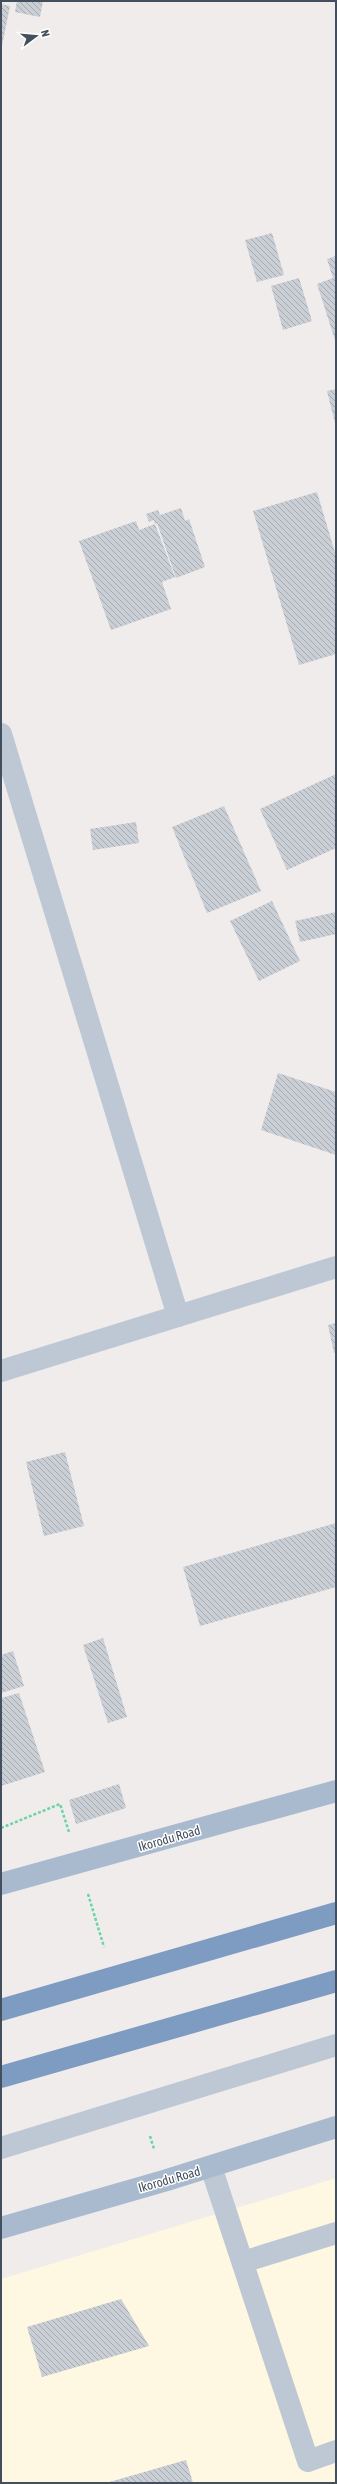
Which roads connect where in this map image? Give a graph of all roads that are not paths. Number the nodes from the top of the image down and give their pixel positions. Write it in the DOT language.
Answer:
graph roads {
  1 [pos="1,734"];
  2 [pos="336,1267"];
  3 [pos="178,1316"];
  4 [pos="1,1371"];
  5 [pos="336,1791"];
  6 [pos="1,1884"];
  7 [pos="336,1913"];
  8 [pos="336,1981"];
  9 [pos="1,2010"];
  10 [pos="336,2045"];
  11 [pos="1,2077"];
  12 [pos="336,2127"];
  13 [pos="1,2148"];
  14 [pos="211,2167"];
  15 [pos="1,2228"];
  16 [pos="336,2233"];
  17 [pos="243,2262"];
  18 [pos="336,2451"];
  1 -- 3 [label="street"];
  2 -- 3 [label="street"];
  3 -- 4 [label="street"];
  5 -- 6 [label="main road, Ikorodu Road"];
  7 -- 9 [label="highway"];
  8 -- 11 [label="highway"];
  10 -- 13 [label="street"];
  12 -- 14 [label="main road, Ikorodu Road"];
  14 -- 15 [label="main road, Ikorodu Road"];
  14 -- 17 [label="street"];
  16 -- 17 [label="street"];
  17 -- 18 [label="street"];
}
